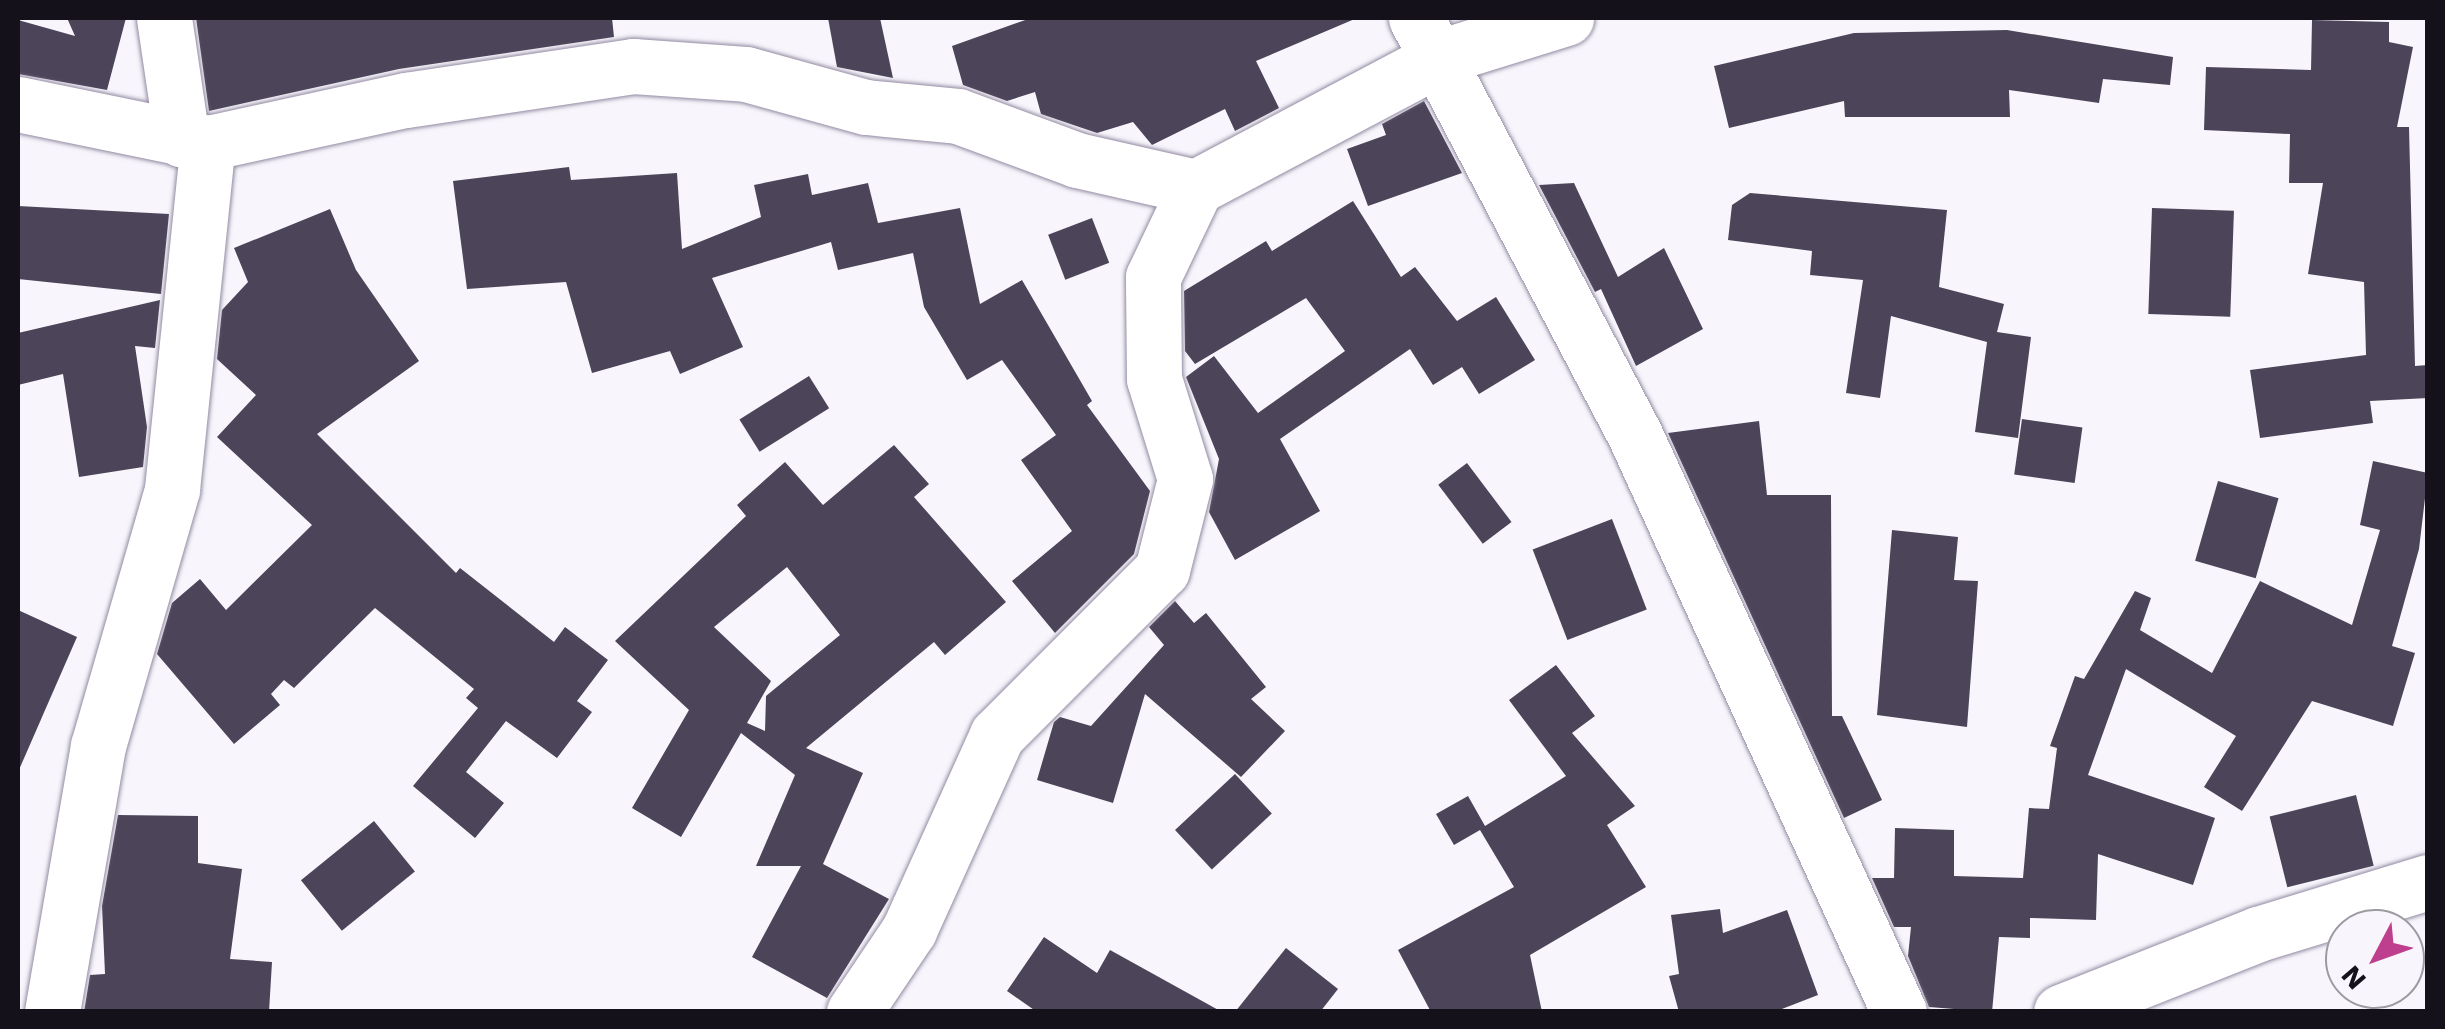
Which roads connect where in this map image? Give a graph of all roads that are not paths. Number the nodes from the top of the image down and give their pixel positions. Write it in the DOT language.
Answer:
graph roads {
  1 [pos="164,18"];
  2 [pos="1566,18"];
  3 [pos="1430,37"];
  4 [pos="18,104"];
  5 [pos="195,142"];
  6 [pos="1196,186"];
  7 [pos="2428,882"];
  8 [pos="52,1012"];
  9 [pos="854,1012"];
  10 [pos="1899,1012"];
  11 [pos="2061,1012"];
  1 -- 5 [label="street"];
  2 -- 3 [label="street"];
  3 -- 6 [label="street"];
  3 -- 10 [label="street"];
  4 -- 5 [label="street"];
  5 -- 6 [label="street"];
  5 -- 8 [label="street"];
  6 -- 9 [label="street"];
  7 -- 11 [label="street"];
}
